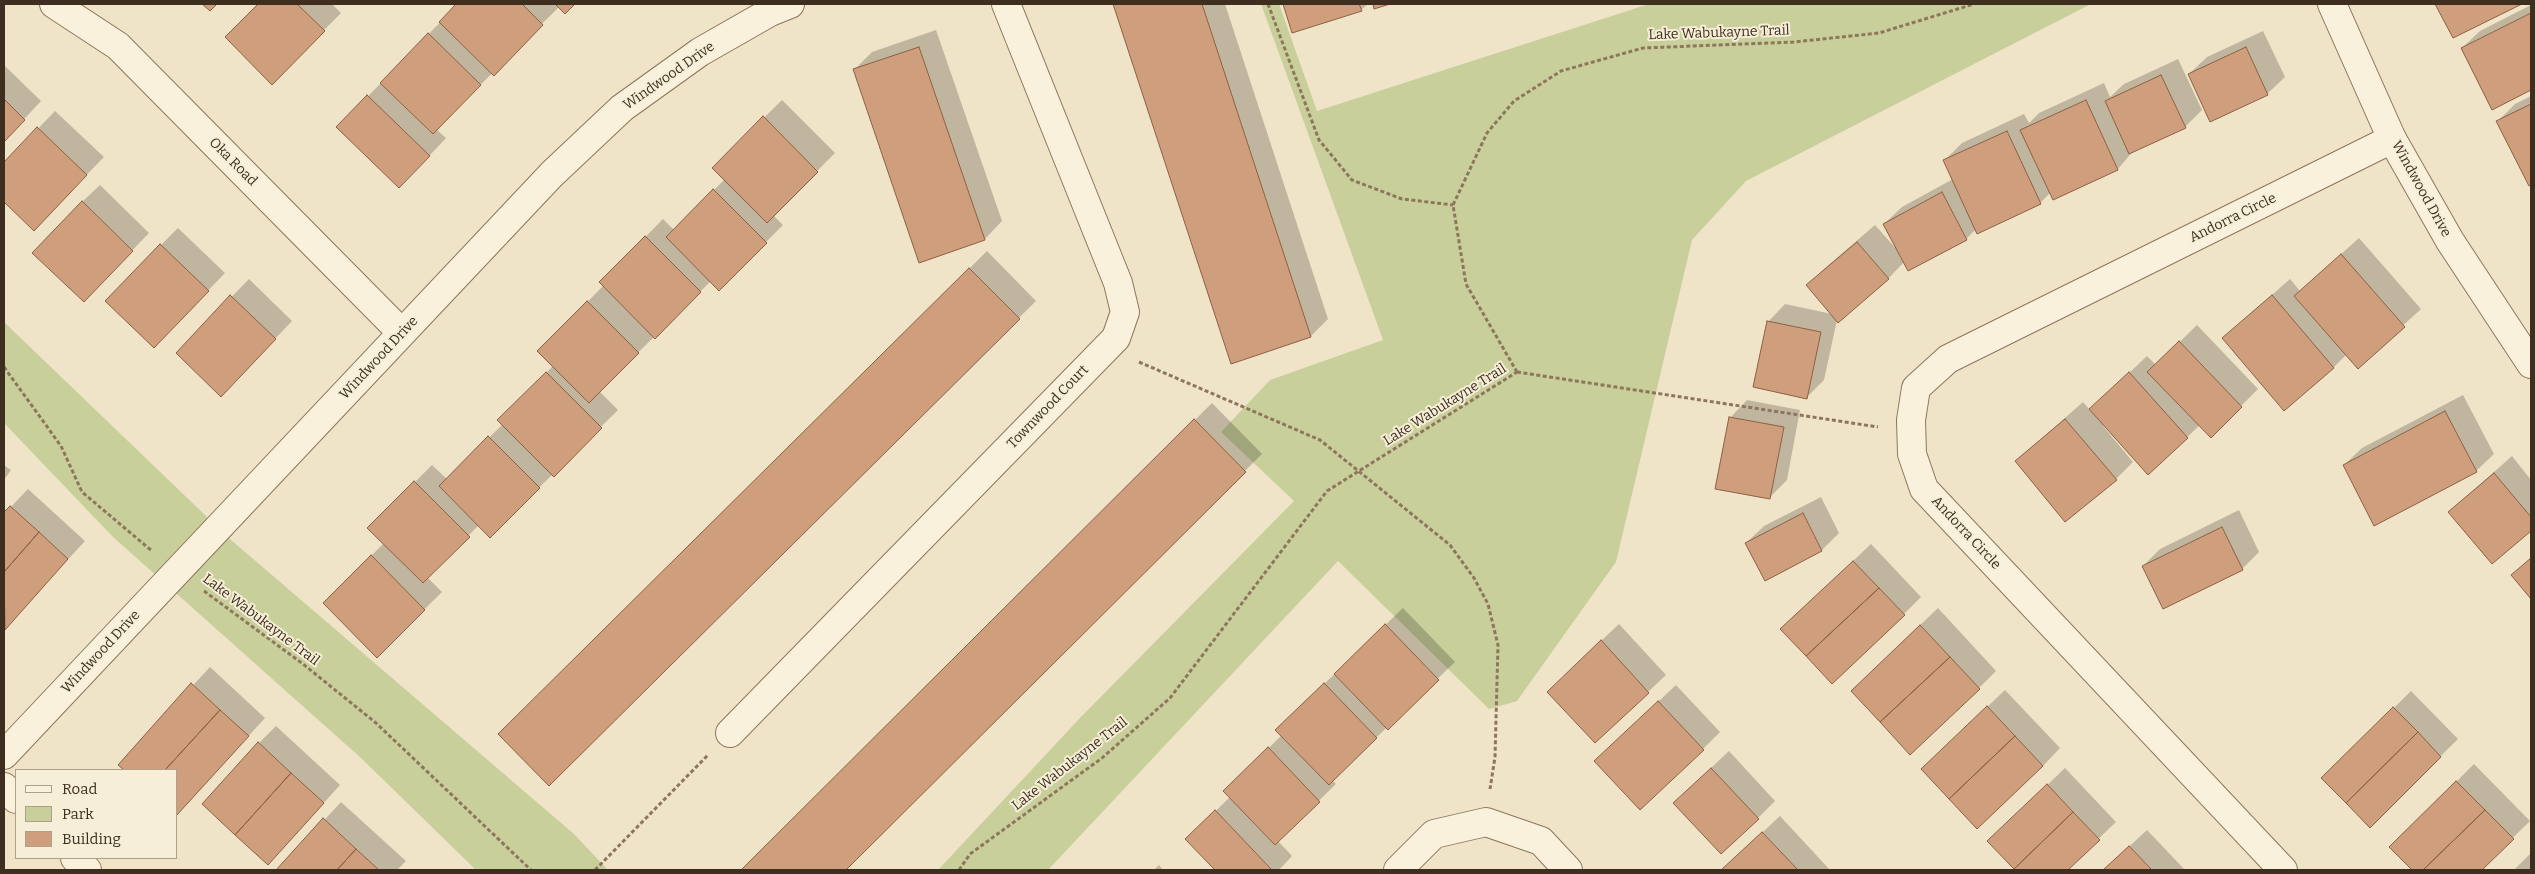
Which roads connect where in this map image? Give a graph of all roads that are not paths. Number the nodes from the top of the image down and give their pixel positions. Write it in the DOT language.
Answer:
graph roads {
  1 [pos="54,4"];
  2 [pos="1006,4"];
  3 [pos="2332,4"];
  4 [pos="774,6"];
  5 [pos="2392,139"];
  6 [pos="402,332"];
  7 [pos="2531,364"];
  8 [pos="730,733"];
  9 [pos="4,755"];
  10 [pos="4,787"];
  11 [pos="15,798"];
  12 [pos="76,859"];
  13 [pos="87,870"];
  14 [pos="1398,870"];
  15 [pos="1568,870"];
  16 [pos="2283,870"];
  1 -- 6 [label="street, Oka Road"];
  2 -- 8 [label="street, Townwood Court"];
  3 -- 5 [label="street, Windwood Drive"];
  4 -- 6 [label="street, Windwood Drive"];
  5 -- 7 [label="street, Windwood Drive"];
  5 -- 16 [label="street, Andorra Circle"];
  6 -- 9 [label="street, Windwood Drive"];
  10 -- 11 [label="street"];
  12 -- 13 [label="street"];
  14 -- 15 [label="street"];
}
